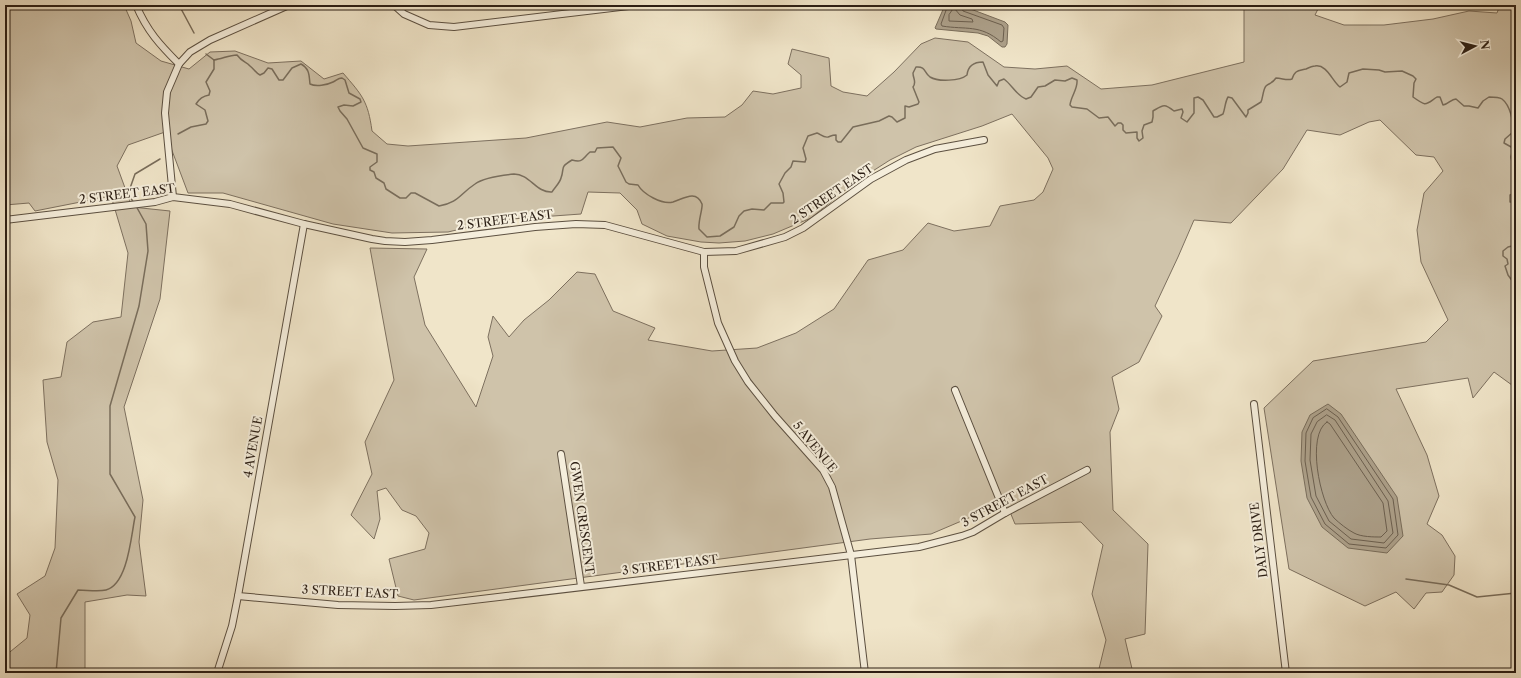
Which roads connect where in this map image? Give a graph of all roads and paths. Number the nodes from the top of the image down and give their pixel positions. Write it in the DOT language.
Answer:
graph roads {
  1 [pos="136,5"];
  2 [pos="290,5"];
  3 [pos="394,5"];
  4 [pos="638,5"];
  5 [pos="179,64"];
  6 [pos="984,140"];
  7 [pos="173,197"];
  8 [pos="5,220"];
  9 [pos="304,224"];
  10 [pos="704,252"];
  11 [pos="956,390"];
  12 [pos="1254,404"];
  13 [pos="561,454"];
  14 [pos="1087,470"];
  15 [pos="1005,513"];
  16 [pos="851,555"];
  17 [pos="581,586"];
  18 [pos="238,596"];
  19 [pos="217,673"];
  20 [pos="865,673"];
  21 [pos="1286,673"];
  1 -- 5 [label="street"];
  2 -- 5 [label="street"];
  3 -- 4 [label="street"];
  5 -- 7 [label="street"];
  6 -- 10 [label="street, 2 STREET EAST"];
  7 -- 8 [label="street, 2 STREET EAST"];
  7 -- 9 [label="street, 2 STREET EAST"];
  9 -- 10 [label="street, 2 STREET EAST"];
  9 -- 18 [label="street, 4 AVENUE"];
  10 -- 16 [label="street, 5 AVENUE"];
  11 -- 15 [label="street"];
  12 -- 21 [label="street, DALY DRIVE"];
  13 -- 17 [label="street, GWEN CRESCENT"];
  14 -- 15 [label="street, 3 STREET EAST"];
  15 -- 16 [label="street, 3 STREET EAST"];
  16 -- 17 [label="street, 3 STREET EAST"];
  16 -- 20 [label="street, 5 AVENUE"];
  17 -- 18 [label="street, 3 STREET EAST"];
  18 -- 19 [label="street, 4 AVENUE"];
}
